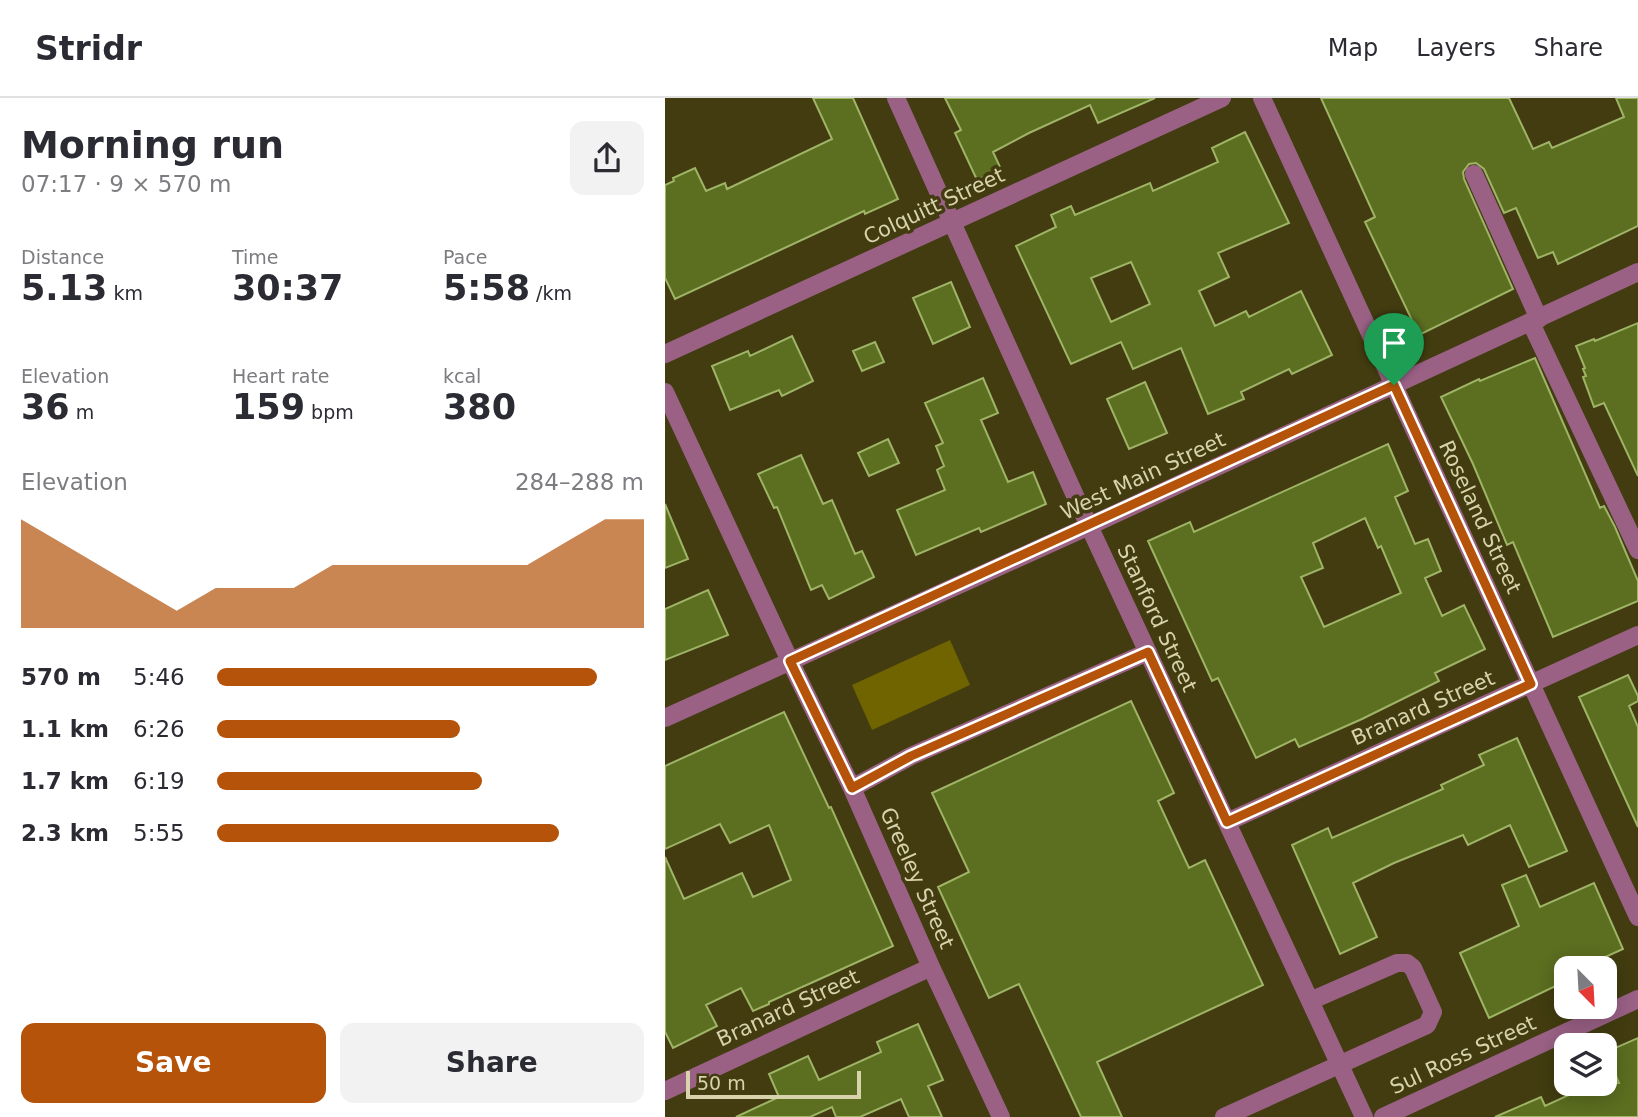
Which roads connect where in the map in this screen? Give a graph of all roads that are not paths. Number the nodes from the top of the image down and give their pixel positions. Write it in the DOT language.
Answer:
graph roads {
  1 [pos="896,98"];
  2 [pos="1222,98"];
  3 [pos="1262,98"];
  4 [pos="1474,174"];
  5 [pos="951,223"];
  6 [pos="1638,272"];
  7 [pos="1535,321"];
  8 [pos="665,354"];
  9 [pos="1394,385"];
  10 [pos="665,392"];
  11 [pos="1089,526"];
  12 [pos="1638,550"];
  13 [pos="1638,635"];
  14 [pos="1148,652"];
  15 [pos="790,661"];
  16 [pos="1531,684"];
  17 [pos="665,718"];
  18 [pos="852,788"];
  19 [pos="1227,822"];
  20 [pos="1638,917"];
  21 [pos="930,967"];
  22 [pos="1638,999"];
  23 [pos="1310,1001"];
  24 [pos="1340,1064"];
  25 [pos="665,1091"];
  26 [pos="1001,1117"];
  27 [pos="1224,1117"];
  28 [pos="1364,1117"];
  29 [pos="1383,1117"];
  1 -- 5 [label="street, Stanford Street"];
  2 -- 5 [label="street, Colquitt Street"];
  3 -- 9 [label="street, Roseland Street"];
  4 -- 7 [label="street"];
  5 -- 8 [label="street, Colquitt Street"];
  5 -- 11 [label="street, Stanford Street"];
  6 -- 7 [label="street, West Main Street"];
  7 -- 9 [label="street, West Main Street"];
  7 -- 12 [label="street"];
  9 -- 11 [label="street, West Main Street"];
  9 -- 16 [label="street, Roseland Street"];
  10 -- 15 [label="street, Greeley Street"];
  11 -- 14 [label="street, Stanford Street"];
  11 -- 15 [label="street, West Main Street"];
  13 -- 16 [label="street, Branard Street"];
  14 -- 18 [label="street"];
  14 -- 19 [label="street, Stanford Street"];
  15 -- 17 [label="street, West Main Street"];
  15 -- 18 [label="street, Greeley Street"];
  16 -- 19 [label="street, Branard Street"];
  16 -- 20 [label="street, Roseland Street"];
  18 -- 21 [label="street, Greeley Street"];
  19 -- 23 [label="street, Stanford Street"];
  21 -- 25 [label="street, Branard Street"];
  21 -- 26 [label="street, Greeley Street"];
  22 -- 29 [label="street, Sul Ross Street"];
  23 -- 24 [label="street, Stanford Street"];
  23 -- 24 [label="street"];
  24 -- 27 [label="street"];
  24 -- 28 [label="street, Stanford Street"];
}
